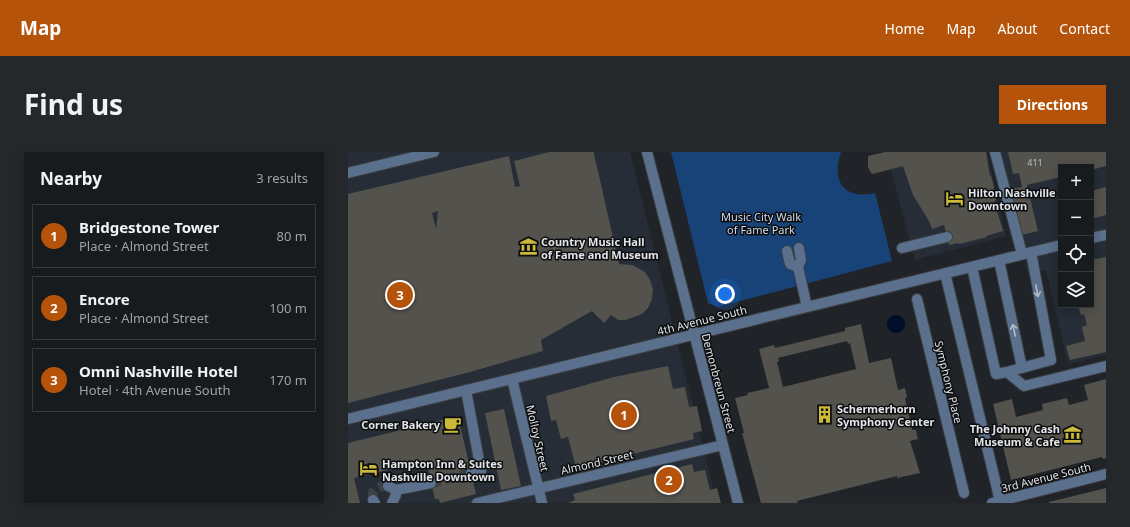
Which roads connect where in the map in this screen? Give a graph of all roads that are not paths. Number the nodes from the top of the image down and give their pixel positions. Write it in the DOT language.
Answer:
graph roads {
  1 [pos="434,152"];
  2 [pos="647,152"];
  3 [pos="995,152"];
  4 [pos="348,173"];
  5 [pos="1106,235"];
  6 [pos="946,237"];
  7 [pos="1094,237"];
  8 [pos="1058,246"];
  9 [pos="799,248"];
  10 [pos="902,248"];
  11 [pos="787,251"];
  12 [pos="1026,253"];
  13 [pos="999,260"];
  14 [pos="798,267"];
  15 [pos="972,267"];
  16 [pos="945,274"];
  17 [pos="917,299"];
  18 [pos="807,307"];
  19 [pos="694,335"];
  20 [pos="1106,366"];
  21 [pos="1022,368"];
  22 [pos="1007,372"];
  23 [pos="512,379"];
  24 [pos="466,390"];
  25 [pos="348,419"];
  26 [pos="723,445"];
  27 [pos="471,473"];
  28 [pos="1106,474"];
  29 [pos="431,483"];
  30 [pos="538,489"];
  31 [pos="964,493"];
  32 [pos="996,502"];
  33 [pos="392,503"];
  34 [pos="477,503"];
  35 [pos="542,503"];
  36 [pos="738,503"];
  1 -- 4 [label="street"];
  2 -- 19 [label="street, Demonbreun Street"];
  3 -- 12 [label="street"];
  5 -- 7 [label="street"];
  6 -- 10 [label="street"];
  8 -- 12 [label="street, 4th Avenue South"];
  9 -- 14 [label="street"];
  11 -- 14 [label="street"];
  12 -- 13 [label="street, 4th Avenue South"];
  12 -- 21 [label="street, one-way"];
  13 -- 15 [label="street, 4th Avenue South"];
  21 -- 13 [label="street, one-way"];
  14 -- 18 [label="street"];
  15 -- 16 [label="street, 4th Avenue South"];
  15 -- 22 [label="street"];
  16 -- 18 [label="street, 4th Avenue South"];
  16 -- 32 [label="street"];
  17 -- 31 [label="street, Symphony Place"];
  18 -- 19 [label="street, 4th Avenue South"];
  19 -- 23 [label="street, 4th Avenue South"];
  19 -- 26 [label="street, Demonbreun Street"];
  20 -- 22 [label="street"];
  21 -- 22 [label="street"];
  23 -- 24 [label="street, 4th Avenue South"];
  23 -- 30 [label="street, Molloy Street"];
  24 -- 25 [label="street, 4th Avenue South"];
  24 -- 27 [label="street"];
  26 -- 30 [label="street, Almond Street"];
  26 -- 36 [label="street, Demonbreun Street"];
  28 -- 32 [label="street, 3rd Avenue South"];
  29 -- 33 [label="street"];
  30 -- 34 [label="street, Almond Street"];
  30 -- 35 [label="street, Molloy Street"];
}
